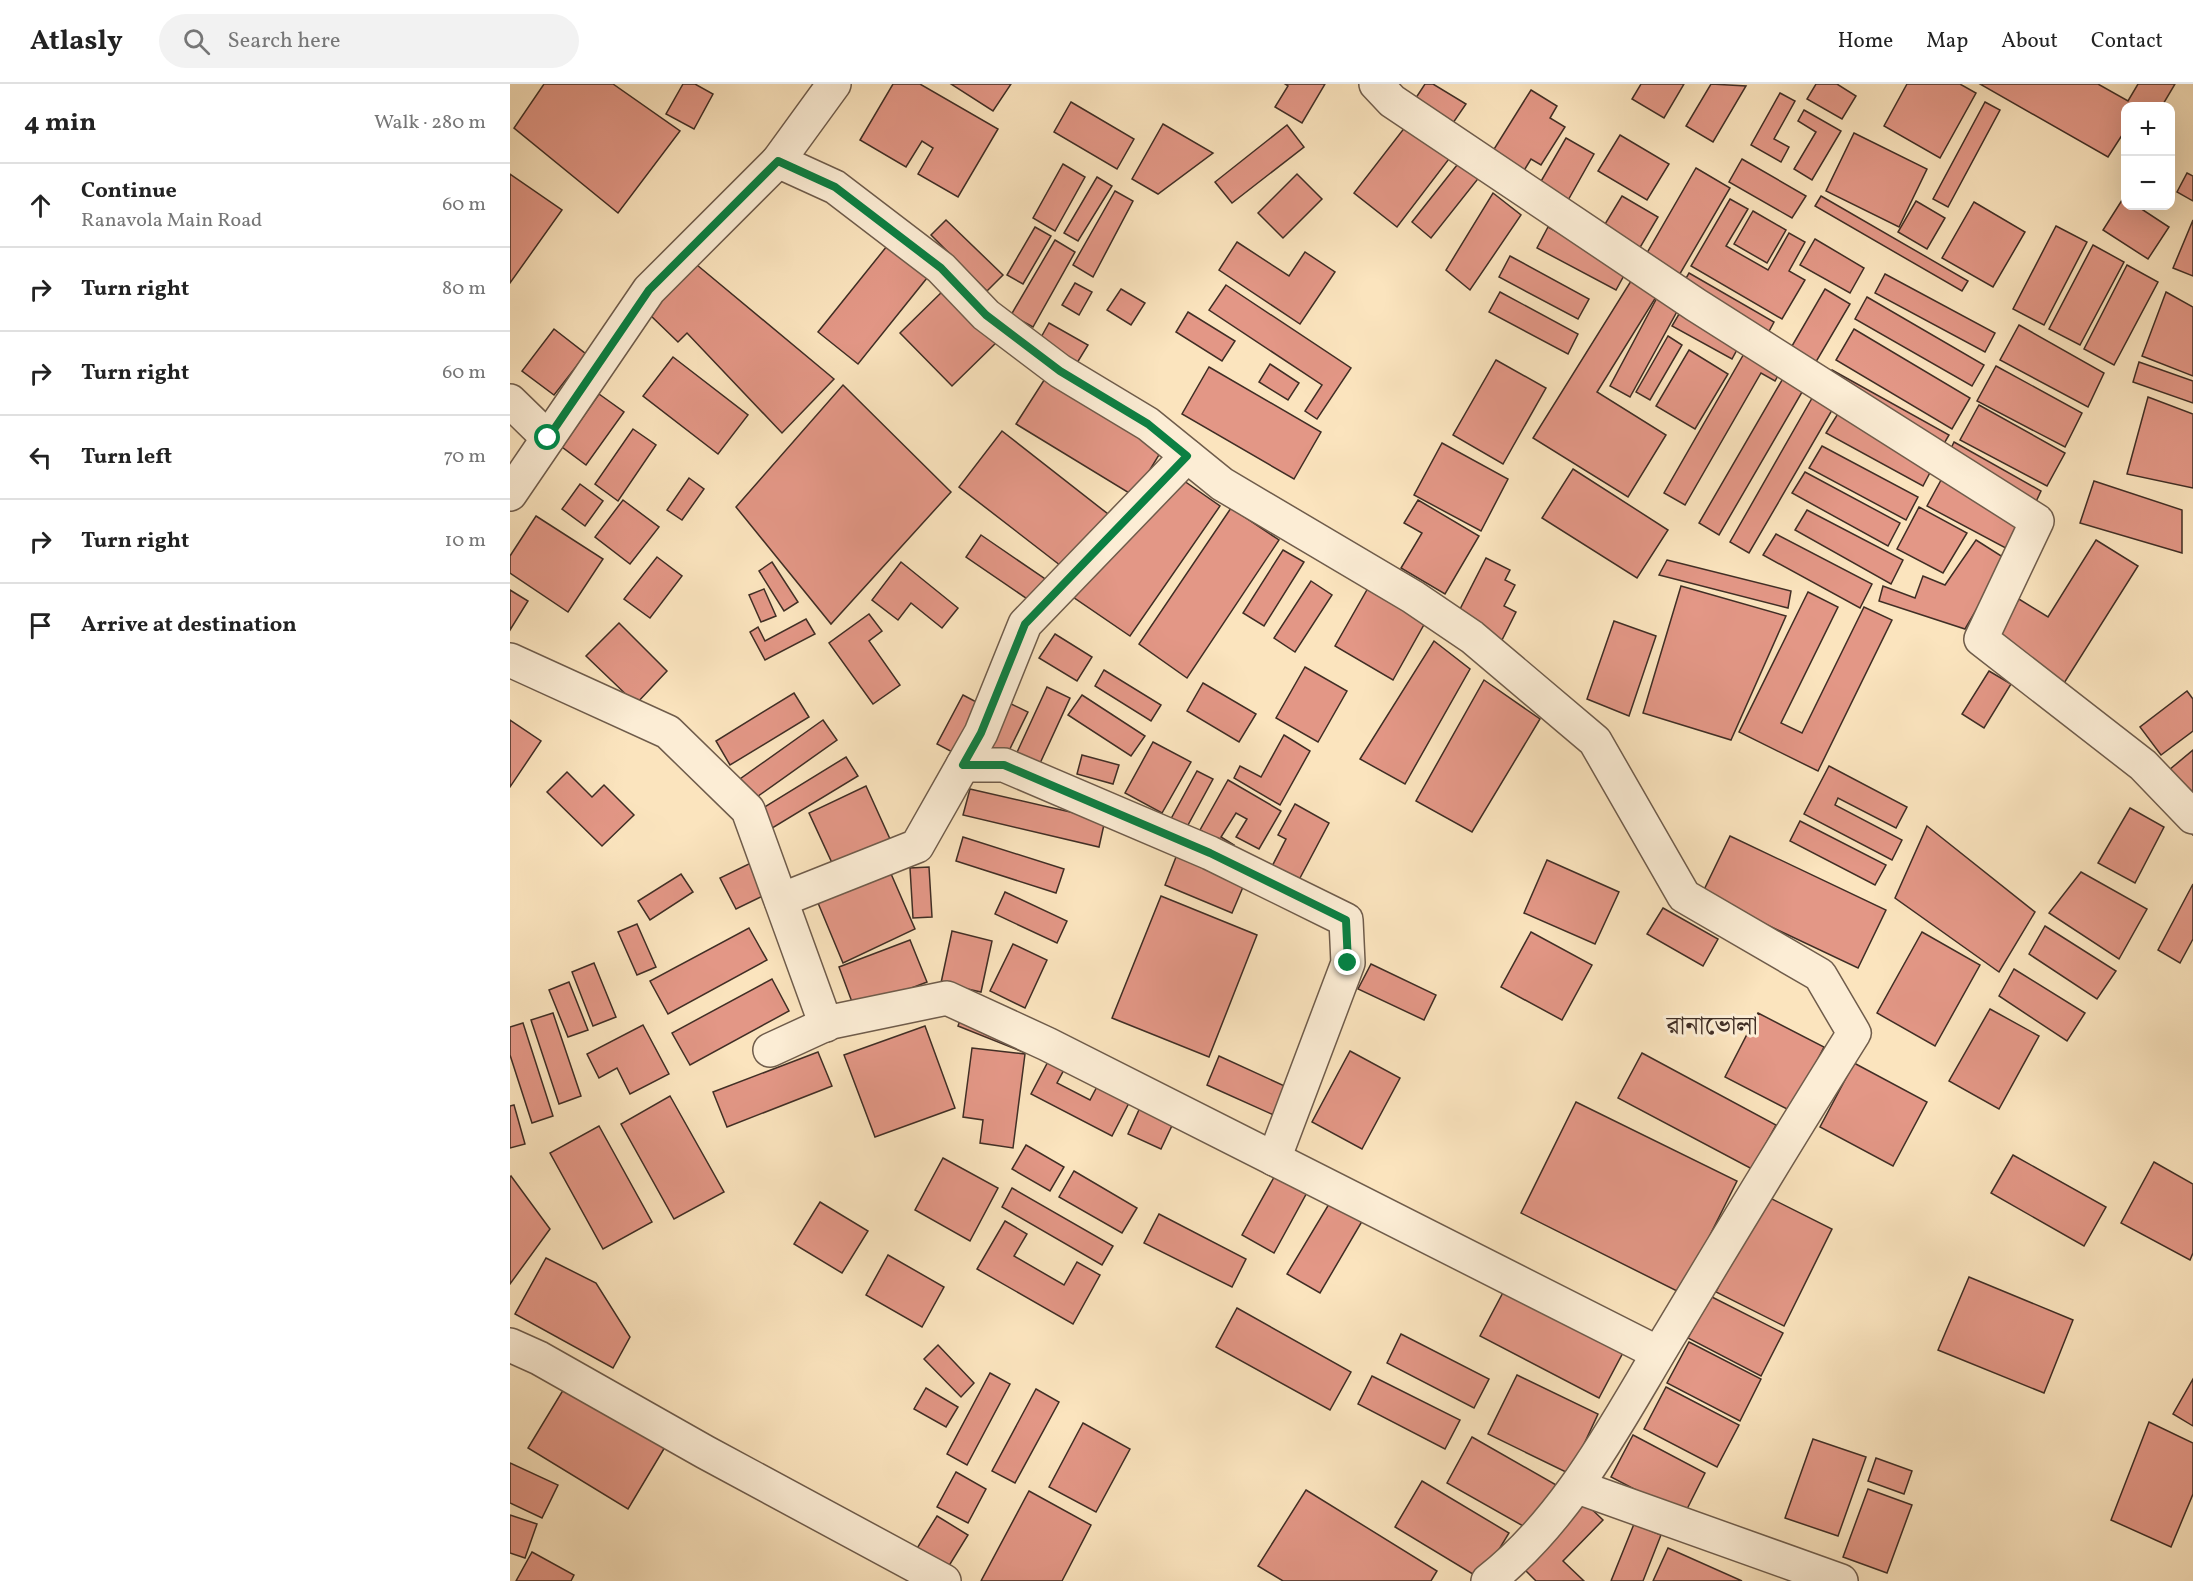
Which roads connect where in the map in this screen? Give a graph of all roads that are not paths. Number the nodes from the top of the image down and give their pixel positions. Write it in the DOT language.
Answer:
graph roads {
  1 [pos="834,84"];
  2 [pos="1376,84"];
  3 [pos="778,161"];
  4 [pos="510,401"];
  5 [pos="548,438"];
  6 [pos="1187,456"];
  7 [pos="510,494"];
  8 [pos="510,660"];
  9 [pos="963,765"];
  10 [pos="2193,817"];
  11 [pos="781,900"];
  12 [pos="825,1025"];
  13 [pos="770,1050"];
  14 [pos="1274,1159"];
  15 [pos="510,1346"];
  16 [pos="1658,1353"];
  17 [pos="1578,1487"];
  18 [pos="944,1581"];
  19 [pos="1488,1581"];
  20 [pos="1841,1581"];
  1 -- 3 [label="street"];
  2 -- 10 [label="street"];
  3 -- 5 [label="street"];
  3 -- 6 [label="street"];
  4 -- 5 [label="street"];
  5 -- 7 [label="street"];
  6 -- 9 [label="street"];
  6 -- 16 [label="street"];
  8 -- 11 [label="street"];
  9 -- 11 [label="street"];
  9 -- 14 [label="street"];
  11 -- 12 [label="street"];
  12 -- 13 [label="street"];
  12 -- 14 [label="street"];
  14 -- 16 [label="street"];
  15 -- 18 [label="street"];
  16 -- 17 [label="street"];
  17 -- 19 [label="street"];
  17 -- 20 [label="street"];
}
